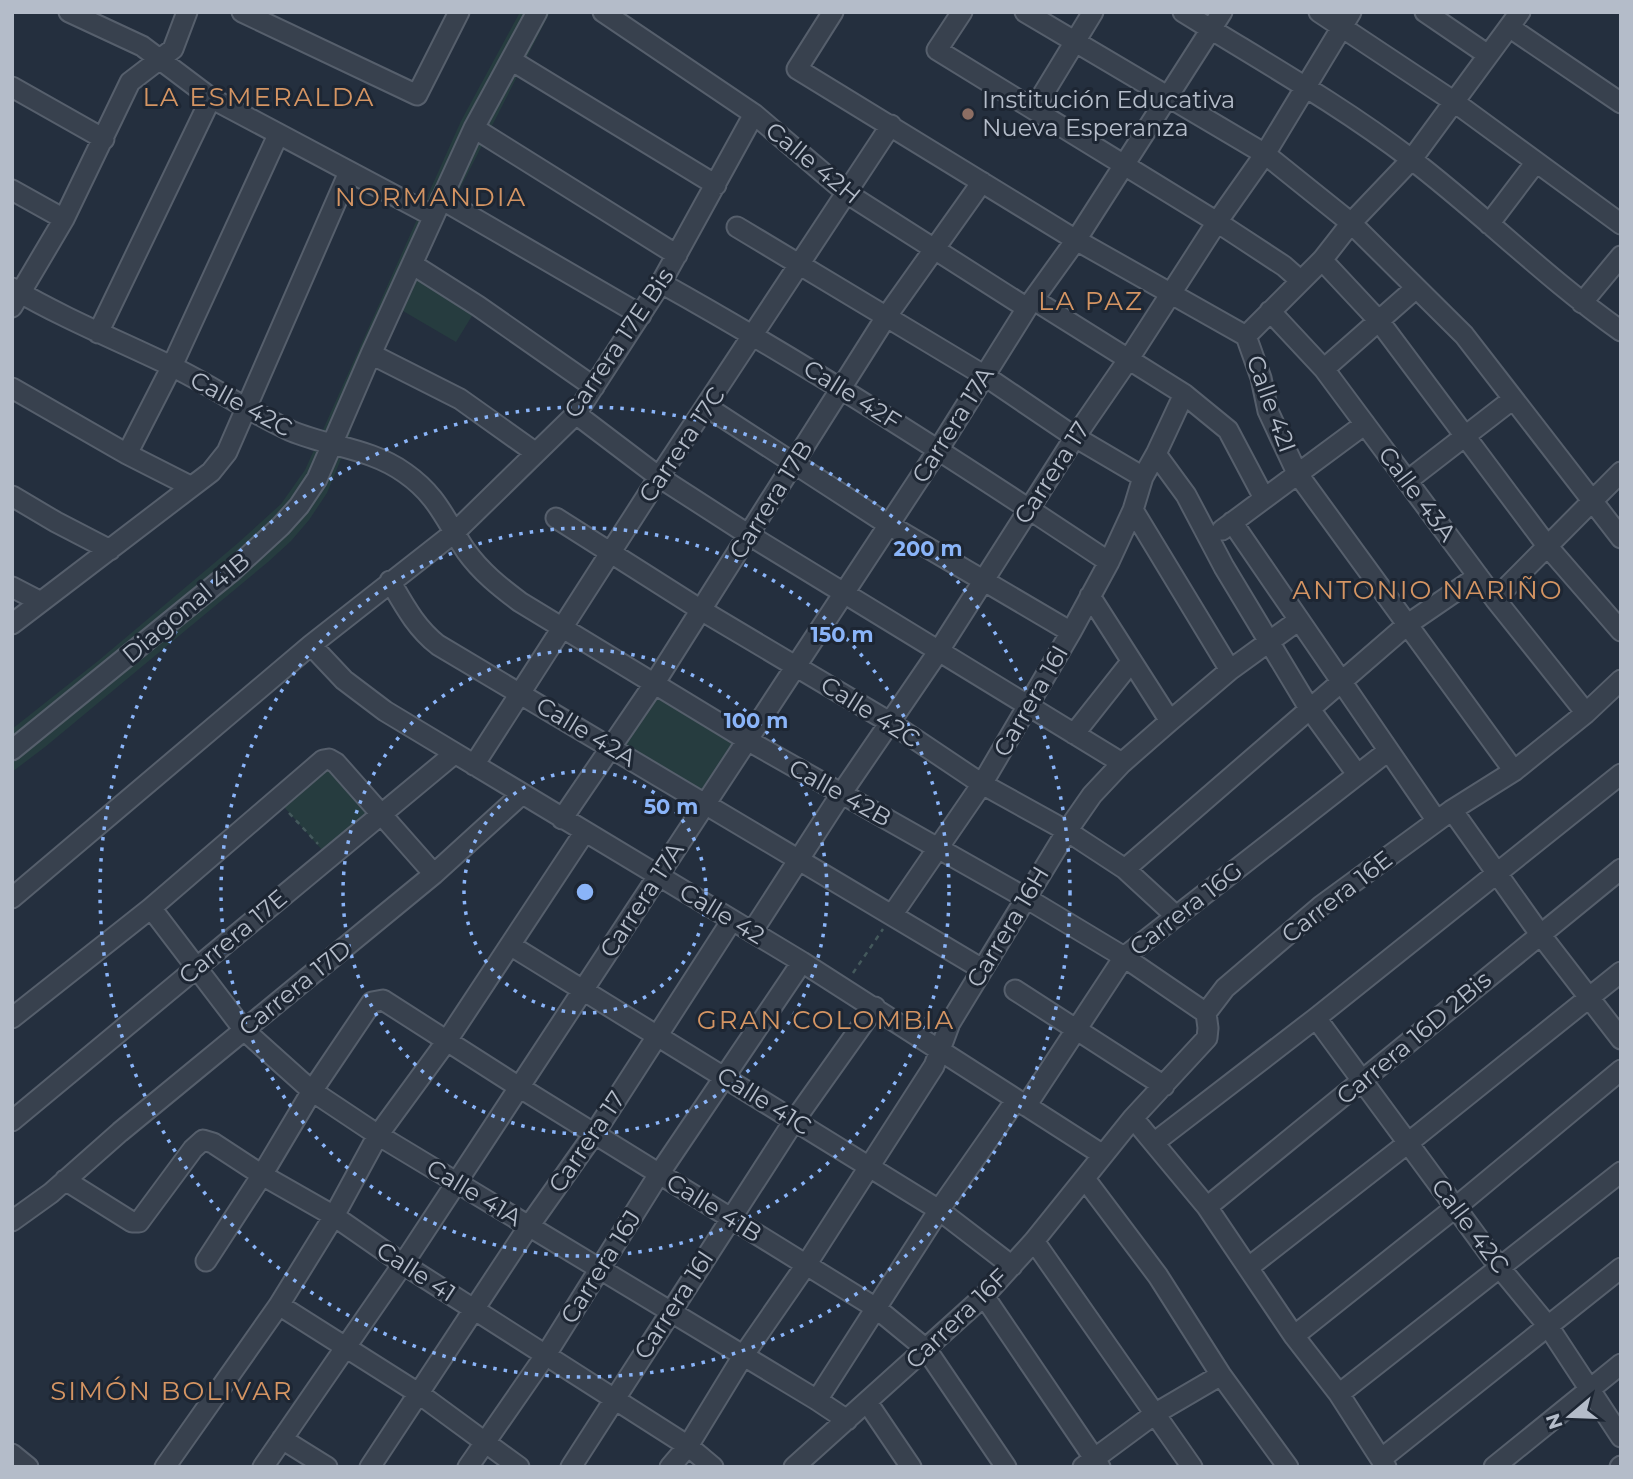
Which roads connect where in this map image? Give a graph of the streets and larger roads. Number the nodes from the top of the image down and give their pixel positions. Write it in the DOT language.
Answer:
graph roads {
  1 [pos="69,12"];
  2 [pos="187,12"];
  3 [pos="242,12"];
  4 [pos="537,12"];
  5 [pos="603,12"];
  6 [pos="833,12"];
  7 [pos="962,12"];
  8 [pos="1025,12"];
  9 [pos="1093,12"];
  10 [pos="1183,12"];
  11 [pos="1222,12"];
  12 [pos="1319,12"];
  13 [pos="1424,12"];
  14 [pos="455,14"];
  15 [pos="1347,19"];
  16 [pos="1515,20"];
  17 [pos="1212,30"];
  18 [pos="1075,41"];
  19 [pos="1488,55"];
  20 [pos="160,60"];
  21 [pos="511,60"];
  22 [pos="1305,86"];
  23 [pos="12,87"];
  24 [pos="1168,95"];
  25 [pos="211,98"];
  26 [pos="1453,101"];
  27 [pos="1621,103"];
  28 [pos="1034,109"];
  29 [pos="754,114"];
  30 [pos="891,125"];
  31 [pos="474,128"];
  32 [pos="278,135"];
  33 [pos="104,139"];
  34 [pos="1265,154"];
  35 [pos="1412,159"];
  36 [pos="1536,162"];
  37 [pos="1123,166"];
  38 [pos="349,172"];
  39 [pos="982,182"];
  40 [pos="716,185"];
  41 [pos="12,190"];
  42 [pos="848,194"];
  43 [pos="437,207"];
  44 [pos="64,219"];
  45 [pos="1217,222"];
  46 [pos="1351,223"];
  47 [pos="1621,224"];
  48 [pos="1489,225"];
  49 [pos="737,227"];
  50 [pos="1076,240"];
  51 [pos="933,250"];
  52 [pos="677,255"];
  53 [pos="1621,256"];
  54 [pos="1322,260"];
  55 [pos="412,264"];
  56 [pos="799,265"];
  57 [pos="1301,281"];
  58 [pos="661,283"];
  59 [pos="1416,288"];
  60 [pos="1171,294"];
  61 [pos="15,296"];
  62 [pos="1581,303"];
  63 [pos="1030,304"];
  64 [pos="1270,311"];
  65 [pos="641,315"];
  66 [pos="886,317"];
  67 [pos="1379,321"];
  68 [pos="1621,331"];
  69 [pos="98,333"];
  70 [pos="754,335"];
  71 [pos="1246,336"];
  72 [pos="371,354"];
  73 [pos="1128,360"];
  74 [pos="172,366"];
  75 [pos="1324,369"];
  76 [pos="985,376"];
  77 [pos="594,387"];
  78 [pos="12,388"];
  79 [pos="842,388"];
  80 [pos="1184,394"];
  81 [pos="1513,399"];
  82 [pos="707,407"];
  83 [pos="245,409"];
  84 [pos="576,414"];
  85 [pos="1365,424"];
  86 [pos="1466,435"];
  87 [pos="1075,437"];
  88 [pos="332,443"];
  89 [pos="938,450"];
  90 [pos="537,453"];
  91 [pos="127,454"];
  92 [pos="1156,454"];
  93 [pos="794,463"];
  94 [pos="1621,472"];
  95 [pos="1297,473"];
  96 [pos="659,477"];
  97 [pos="1143,477"];
  98 [pos="1407,481"];
  99 [pos="190,486"];
  100 [pos="12,496"];
  101 [pos="1264,498"];
  102 [pos="1593,502"];
  103 [pos="1029,508"];
  104 [pos="1133,510"];
  105 [pos="556,518"];
  106 [pos="1231,522"];
  107 [pos="889,525"];
  108 [pos="455,532"];
  109 [pos="749,535"];
  110 [pos="1621,538"];
  111 [pos="1210,539"];
  112 [pos="1548,547"];
  113 [pos="110,550"];
  114 [pos="610,554"];
  115 [pos="1109,562"];
  116 [pos="1478,576"];
  117 [pos="390,581"];
  118 [pos="982,582"];
  119 [pos="12,587"];
  120 [pos="844,593"];
  121 [pos="1090,596"];
  122 [pos="1495,599"];
  123 [pos="40,601"];
  124 [pos="701,610"];
  125 [pos="1299,620"];
  126 [pos="12,624"];
  127 [pos="1408,624"];
  128 [pos="564,628"];
  129 [pos="1621,631"];
  130 [pos="1071,632"];
  131 [pos="1268,642"];
  132 [pos="311,645"];
  133 [pos="938,652"];
  134 [pos="1131,662"];
  135 [pos="795,665"];
  136 [pos="1230,670"];
  137 [pos="1621,680"];
  138 [pos="1340,681"];
  139 [pos="654,684"];
  140 [pos="521,694"];
  141 [pos="1028,707"];
  142 [pos="1309,708"];
  143 [pos="1586,713"];
  144 [pos="1170,721"];
  145 [pos="891,723"];
  146 [pos="1074,734"];
  147 [pos="747,740"];
  148 [pos="612,748"];
  149 [pos="12,750"];
  150 [pos="1388,751"];
  151 [pos="454,754"];
  152 [pos="1122,764"];
  153 [pos="474,765"];
  154 [pos="1514,771"];
  155 [pos="1357,774"];
  156 [pos="1621,774"];
  157 [pos="982,784"];
  158 [pos="522,794"];
  159 [pos="841,794"];
  160 [pos="705,804"];
  161 [pos="383,814"];
  162 [pos="1445,815"];
  163 [pos="562,819"];
  164 [pos="1067,831"];
  165 [pos="584,833"];
  166 [pos="939,849"];
  167 [pos="798,859"];
  168 [pos="1125,869"];
  169 [pos="1621,869"];
  170 [pos="1499,872"];
  171 [pos="435,874"];
  172 [pos="657,876"];
  173 [pos="12,898"];
  174 [pos="1026,898"];
  175 [pos="151,908"];
  176 [pos="892,915"];
  177 [pos="1175,916"];
  178 [pos="732,920"];
  179 [pos="752,932"];
  180 [pos="1541,934"];
  181 [pos="510,945"];
  182 [pos="1124,957"];
  183 [pos="802,962"];
  184 [pos="195,968"];
  185 [pos="982,969"];
  186 [pos="1621,972"];
  187 [pos="583,989"];
  188 [pos="1015,990"];
  189 [pos="1590,998"];
  190 [pos="875,1007"];
  191 [pos="1206,1013"];
  192 [pos="12,1018"];
  193 [pos="1316,1018"];
  194 [pos="1075,1029"];
  195 [pos="244,1030"];
  196 [pos="656,1036"];
  197 [pos="1621,1039"];
  198 [pos="446,1042"];
  199 [pos="941,1050"];
  200 [pos="1621,1070"];
  201 [pos="724,1076"];
  202 [pos="1363,1081"];
  203 [pos="1164,1086"];
  204 [pos="519,1087"];
  205 [pos="312,1091"];
  206 [pos="1021,1103"];
  207 [pos="1133,1118"];
  208 [pos="12,1121"];
  209 [pos="794,1121"];
  210 [pos="594,1134"];
  211 [pos="378,1135"];
  212 [pos="1155,1142"];
  213 [pos="1408,1143"];
  214 [pos="1103,1155"];
  215 [pos="869,1165"];
  216 [pos="1621,1172"];
  217 [pos="659,1174"];
  218 [pos="262,1175"];
  219 [pos="1085,1179"];
  220 [pos="65,1180"];
  221 [pos="457,1182"];
  222 [pos="1207,1207"];
  223 [pos="1456,1207"];
  224 [pos="939,1210"];
  225 [pos="334,1216"];
  226 [pos="731,1218"];
  227 [pos="12,1220"];
  228 [pos="529,1226"];
  229 [pos="1034,1241"];
  230 [pos="206,1261"];
  231 [pos="403,1264"];
  232 [pos="806,1265"];
  233 [pos="1012,1266"];
  234 [pos="1249,1267"];
  235 [pos="1500,1268"];
  236 [pos="1621,1268"];
  237 [pos="601,1270"];
  238 [pos="984,1296"];
  239 [pos="279,1305"];
  240 [pos="877,1308"];
  241 [pos="473,1309"];
  242 [pos="669,1312"];
  243 [pos="1548,1326"];
  244 [pos="1294,1336"];
  245 [pos="345,1346"];
  246 [pos="926,1349"];
  247 [pos="547,1353"];
  248 [pos="743,1356"];
  249 [pos="1621,1364"];
  250 [pos="1221,1375"];
  251 [pos="1589,1389"];
  252 [pos="418,1393"];
  253 [pos="1339,1394"];
  254 [pos="613,1398"];
  255 [pos="817,1400"];
  256 [pos="867,1402"];
  257 [pos="1156,1413"];
  258 [pos="847,1420"];
  259 [pos="1621,1437"];
  260 [pos="282,1439"];
  261 [pos="485,1443"];
  262 [pos="688,1446"];
  263 [pos="806,1463"];
  264 [pos="1384,1463"];
  265 [pos="1092,1464"];
  266 [pos="165,1467"];
  267 [pos="263,1467"];
  268 [pos="327,1467"];
  269 [pos="370,1467"];
  270 [pos="468,1467"];
  271 [pos="519,1467"];
  272 [pos="570,1467"];
  273 [pos="670,1467"];
  274 [pos="713,1467"];
  275 [pos="911,1467"];
  276 [pos="1006,1467"];
  277 [pos="1192,1467"];
  278 [pos="1288,1467"];
  279 [pos="1494,1467"];
  1 -- 20 [label="street"];
  2 -- 20 [label="street"];
  3 -- 14 [label="street"];
  4 -- 21 [label="street, Diagonal 41B"];
  5 -- 29 [label="street, Calle 42H"];
  6 -- 30 [label="street, Calle 42I"];
  7 -- 28 [label="street"];
  8 -- 18 [label="street"];
  9 -- 18 [label="street"];
  10 -- 17 [label="street"];
  11 -- 17 [label="street, Carrera 17A"];
  12 -- 15 [label="street"];
  13 -- 19 [label="street"];
  15 -- 22 [label="street, Carrera 17"];
  15 -- 26 [label="street"];
  16 -- 19 [label="street"];
  16 -- 27 [label="street"];
  17 -- 22 [label="street"];
  17 -- 24 [label="street, Carrera 17A"];
  18 -- 24 [label="street"];
  18 -- 28 [label="street"];
  19 -- 26 [label="street"];
  20 -- 25 [label="street"];
  20 -- 33 [label="street"];
  21 -- 31 [label="street, Diagonal 41B"];
  21 -- 40 [label="street"];
  22 -- 34 [label="street, Carrera 17"];
  22 -- 35 [label="street"];
  23 -- 33 [label="street"];
  24 -- 34 [label="street"];
  24 -- 37 [label="street, Carrera 17A"];
  25 -- 32 [label="street"];
  25 -- 69 [label="street"];
  26 -- 35 [label="street"];
  26 -- 36 [label="street"];
  28 -- 37 [label="street"];
  29 -- 40 [label="street, Carrera 17E Bis"];
  29 -- 42 [label="street, Calle 42H"];
  30 -- 39 [label="street, Calle 42I"];
  30 -- 42 [label="street, Carrera 17C"];
  31 -- 43 [label="street, Diagonal 41B"];
  31 -- 52 [label="street"];
  32 -- 38 [label="street"];
  32 -- 74 [label="street"];
  33 -- 44 [label="street"];
  34 -- 45 [label="street, Carrera 17"];
  34 -- 46 [label="street"];
  35 -- 46 [label="street"];
  35 -- 48 [label="street"];
  36 -- 47 [label="street"];
  36 -- 48 [label="street"];
  37 -- 45 [label="street"];
  37 -- 50 [label="street, Carrera 17A"];
  38 -- 43 [label="street"];
  38 -- 83 [label="street"];
  39 -- 50 [label="street, Calle 42I"];
  39 -- 51 [label="street, Carrera 17B"];
  40 -- 52 [label="street, Carrera 17E Bis"];
  41 -- 44 [label="street"];
  42 -- 51 [label="street, Calle 42H"];
  42 -- 56 [label="street, Carrera 17C"];
  43 -- 55 [label="street, Diagonal 41B"];
  43 -- 65 [label="street"];
  44 -- 61 [label="street"];
  45 -- 57 [label="street"];
  45 -- 60 [label="street, Carrera 17"];
  46 -- 54 [label="street"];
  46 -- 59 [label="street"];
  48 -- 62 [label="street"];
  49 -- 56 [label="street"];
  50 -- 60 [label="street, Calle 42I"];
  50 -- 63 [label="street, Carrera 17A"];
  51 -- 63 [label="street, Calle 42H"];
  51 -- 66 [label="street, Carrera 17B"];
  52 -- 58 [label="street, Carrera 17E Bis"];
  53 -- 62 [label="street"];
  54 -- 57 [label="street"];
  54 -- 67 [label="street"];
  55 -- 72 [label="street, Diagonal 41B"];
  55 -- 77 [label="street"];
  56 -- 66 [label="street"];
  56 -- 70 [label="street, Carrera 17C"];
  57 -- 64 [label="street"];
  58 -- 65 [label="street, Carrera 17E Bis"];
  58 -- 70 [label="street, Calle 42F"];
  59 -- 67 [label="street"];
  59 -- 81 [label="street"];
  60 -- 71 [label="street, Calle 42I"];
  60 -- 73 [label="street, Carrera 17"];
  61 -- 69 [label="street, Calle 42C"];
  62 -- 68 [label="street"];
  63 -- 73 [label="street, Calle 42H"];
  63 -- 76 [label="street, Carrera 17A"];
  64 -- 71 [label="street"];
  64 -- 75 [label="street, Calle 43A"];
  65 -- 77 [label="street, Carrera 17E Bis"];
  66 -- 76 [label="street"];
  66 -- 79 [label="street, Carrera 17B"];
  67 -- 75 [label="street"];
  67 -- 86 [label="street"];
  69 -- 74 [label="street, Calle 42C"];
  70 -- 79 [label="street, Calle 42F"];
  70 -- 82 [label="street, Carrera 17C"];
  71 -- 95 [label="street, Calle 42I"];
  72 -- 88 [label="street, Diagonal 41B"];
  72 -- 90 [label="street"];
  73 -- 80 [label="street, Calle 42H"];
  73 -- 87 [label="street, Carrera 17"];
  74 -- 83 [label="street, Calle 42C"];
  74 -- 91 [label="street"];
  75 -- 85 [label="street, Calle 43A"];
  76 -- 87 [label="street"];
  76 -- 89 [label="street, Carrera 17A"];
  77 -- 84 [label="street, Carrera 17E Bis"];
  78 -- 91 [label="street"];
  79 -- 89 [label="street, Calle 42F"];
  79 -- 93 [label="street, Carrera 17B"];
  80 -- 92 [label="street, Carrera 16I"];
  80 -- 101 [label="street, Calle 42H"];
  81 -- 86 [label="street"];
  81 -- 102 [label="street"];
  82 -- 93 [label="street"];
  82 -- 96 [label="street, Carrera 17C"];
  83 -- 88 [label="street, Calle 42C"];
  83 -- 99 [label="street"];
  84 -- 90 [label="street, Carrera 17E Bis"];
  84 -- 96 [label="street"];
  85 -- 95 [label="street"];
  85 -- 98 [label="street, Calle 43A"];
  86 -- 98 [label="street"];
  86 -- 112 [label="street"];
  87 -- 97 [label="street"];
  87 -- 103 [label="street, Carrera 17"];
  88 -- 108 [label="street, Calle 42C"];
  88 -- 149 [label="street, Diagonal 41B"];
  89 -- 103 [label="street, Calle 42F"];
  89 -- 107 [label="street, Carrera 17A"];
  90 -- 108 [label="street, Carrera 17E Bis"];
  91 -- 99 [label="street"];
  92 -- 97 [label="street, Carrera 16I"];
  92 -- 111 [label="street"];
  93 -- 107 [label="street"];
  93 -- 109 [label="street, Carrera 17B"];
  94 -- 102 [label="street"];
  95 -- 101 [label="street"];
  95 -- 127 [label="street, Calle 42I"];
  96 -- 109 [label="street"];
  96 -- 114 [label="street, Carrera 17C"];
  97 -- 104 [label="street, Carrera 16I"];
  98 -- 116 [label="street, Calle 43A"];
  99 -- 113 [label="street"];
  100 -- 113 [label="street"];
  101 -- 106 [label="street"];
  102 -- 110 [label="street"];
  102 -- 112 [label="street"];
  103 -- 115 [label="street, Calle 42F"];
  103 -- 118 [label="street, Carrera 17"];
  104 -- 115 [label="street, Carrera 16I"];
  104 -- 136 [label="street"];
  105 -- 114 [label="street, Calle 42C"];
  106 -- 111 [label="street"];
  106 -- 125 [label="street"];
  107 -- 118 [label="street"];
  107 -- 120 [label="street, Carrera 17A"];
  108 -- 117 [label="street, Carrera 17E Bis"];
  108 -- 128 [label="street, Calle 42B"];
  109 -- 120 [label="street"];
  109 -- 124 [label="street, Carrera 17B"];
  111 -- 131 [label="street"];
  112 -- 122 [label="street"];
  112 -- 129 [label="street"];
  113 -- 123 [label="street"];
  114 -- 124 [label="street, Calle 42C"];
  114 -- 128 [label="street, Carrera 17C"];
  115 -- 121 [label="street, Carrera 16I"];
  116 -- 122 [label="street, Calle 43A"];
  116 -- 127 [label="street"];
  117 -- 132 [label="street, Carrera 17E Bis"];
  117 -- 140 [label="street, Calle 42A"];
  118 -- 130 [label="street"];
  118 -- 133 [label="street, Carrera 17"];
  119 -- 123 [label="street"];
  120 -- 133 [label="street"];
  120 -- 135 [label="street, Carrera 17A"];
  121 -- 130 [label="street, Carrera 16I"];
  121 -- 134 [label="street"];
  122 -- 143 [label="street, Calle 43A"];
  123 -- 126 [label="street"];
  124 -- 135 [label="street, Calle 42C"];
  124 -- 139 [label="street, Carrera 17B"];
  125 -- 131 [label="street, Carrera 16H"];
  125 -- 138 [label="street"];
  127 -- 138 [label="street"];
  127 -- 154 [label="street, Calle 42I"];
  128 -- 139 [label="street, Calle 42B"];
  128 -- 140 [label="street, Carrera 17C"];
  130 -- 141 [label="street, Carrera 16I"];
  131 -- 136 [label="street, Carrera 16H"];
  131 -- 142 [label="street"];
  132 -- 151 [label="street, Calle 42"];
  132 -- 173 [label="street, Carrera 17E Bis"];
  133 -- 141 [label="street"];
  133 -- 145 [label="street, Carrera 17"];
  134 -- 144 [label="street"];
  134 -- 146 [label="street"];
  135 -- 145 [label="street, Calle 42C"];
  135 -- 147 [label="street, Carrera 17A"];
  136 -- 144 [label="street, Carrera 16H"];
  137 -- 143 [label="street, Carrera 16E"];
  138 -- 142 [label="street"];
  138 -- 150 [label="street"];
  139 -- 147 [label="street, Calle 42B"];
  139 -- 148 [label="street, Carrera 17B"];
  140 -- 148 [label="street, Calle 42A"];
  140 -- 153 [label="street, Carrera 17C"];
  141 -- 146 [label="street"];
  141 -- 157 [label="street, Carrera 16I"];
  142 -- 155 [label="street"];
  142 -- 168 [label="street"];
  143 -- 154 [label="street, Carrera 16E"];
  144 -- 152 [label="street, Carrera 16H"];
  145 -- 157 [label="street, Calle 42C"];
  145 -- 159 [label="street, Carrera 17"];
  146 -- 152 [label="street"];
  147 -- 159 [label="street, Calle 42B"];
  147 -- 160 [label="street, Carrera 17A"];
  148 -- 160 [label="street, Calle 42A"];
  148 -- 163 [label="street, Carrera 17B"];
  150 -- 155 [label="street, Carrera 16G"];
  150 -- 162 [label="street"];
  151 -- 153 [label="street, Calle 42"];
  151 -- 161 [label="street, Carrera 17E"];
  152 -- 164 [label="street, Carrera 16H"];
  153 -- 158 [label="street, Calle 42"];
  154 -- 162 [label="street, Carrera 16E"];
  155 -- 177 [label="street, Carrera 16G"];
  156 -- 170 [label="street"];
  157 -- 164 [label="street, Calle 42C"];
  157 -- 166 [label="street, Carrera 16I"];
  158 -- 163 [label="street, Calle 42"];
  158 -- 171 [label="street, Carrera 17D"];
  159 -- 166 [label="street, Calle 42B"];
  159 -- 167 [label="street, Carrera 17"];
  160 -- 167 [label="street, Calle 42A"];
  160 -- 172 [label="street, Carrera 17A"];
  161 -- 171 [label="street"];
  161 -- 175 [label="street"];
  161 -- 184 [label="street, Carrera 17E"];
  162 -- 170 [label="street"];
  162 -- 191 [label="street, Carrera 16E"];
  163 -- 165 [label="street, Calle 42"];
  164 -- 168 [label="street, Calle 42C"];
  164 -- 174 [label="street, Carrera 16H"];
  165 -- 172 [label="street, Calle 42"];
  165 -- 181 [label="street"];
  166 -- 174 [label="street, Calle 42B"];
  166 -- 176 [label="street, Carrera 16I"];
  167 -- 176 [label="street, Calle 42A"];
  167 -- 179 [label="street, Carrera 17"];
  168 -- 177 [label="street, Calle 42C"];
  169 -- 180 [label="street, Carrera 16D 2Bis"];
  170 -- 180 [label="street"];
  170 -- 193 [label="street"];
  171 -- 195 [label="street, Carrera 17D"];
  172 -- 178 [label="street, Calle 42"];
  172 -- 187 [label="street, Carrera 17A"];
  174 -- 182 [label="street, Calle 42B"];
  174 -- 185 [label="street, Carrera 16H"];
  175 -- 184 [label="street, Calle 41A"];
  175 -- 192 [label="street"];
  176 -- 185 [label="street, Calle 42A"];
  177 -- 182 [label="street, Carrera 16G"];
  178 -- 179 [label="street, Calle 42"];
  178 -- 196 [label="street, Carrera 17"];
  179 -- 183 [label="street, Calle 42"];
  180 -- 189 [label="street"];
  180 -- 202 [label="street, Carrera 16D 2Bis"];
  181 -- 187 [label="street, Calle 41C"];
  181 -- 198 [label="street"];
  182 -- 191 [label="street, Calle 42B"];
  182 -- 194 [label="street, Carrera 16G"];
  183 -- 190 [label="street, Calle 42"];
  183 -- 201 [label="street, Carrera 16J"];
  184 -- 195 [label="street, Calle 41A"];
  184 -- 208 [label="street, Carrera 17E"];
  185 -- 199 [label="street, Carrera 16H"];
  186 -- 189 [label="street"];
  187 -- 196 [label="street, Calle 41C"];
  187 -- 204 [label="street, Carrera 17A"];
  188 -- 194 [label="street"];
  189 -- 197 [label="street"];
  189 -- 213 [label="street"];
  190 -- 199 [label="street, Calle 42"];
  190 -- 209 [label="street, Carrera 16I"];
  191 -- 203 [label="street, Carrera 16E"];
  193 -- 202 [label="street, Calle 42C"];
  193 -- 212 [label="street"];
  194 -- 203 [label="street"];
  194 -- 206 [label="street, Carrera 16G"];
  195 -- 205 [label="street, Calle 41A"];
  195 -- 220 [label="street, Carrera 17D"];
  196 -- 201 [label="street, Calle 41C"];
  196 -- 210 [label="street, Carrera 17"];
  198 -- 204 [label="street, Calle 41B"];
  198 -- 205 [label="street, Calle 41B"];
  198 -- 211 [label="street"];
  199 -- 206 [label="street, Calle 42"];
  199 -- 215 [label="street, Carrera 16H"];
  200 -- 223 [label="street"];
  201 -- 209 [label="street, Calle 41C"];
  201 -- 217 [label="street, Carrera 16J"];
  202 -- 213 [label="street, Calle 42C"];
  202 -- 222 [label="street, Carrera 16D 2Bis"];
  203 -- 207 [label="street, Carrera 16E"];
  204 -- 210 [label="street, Calle 41B"];
  204 -- 221 [label="street, Carrera 17A"];
  205 -- 211 [label="street, Calle 41A"];
  205 -- 218 [label="street"];
  206 -- 214 [label="street, Calle 42"];
  206 -- 224 [label="street, Carrera 16G"];
  207 -- 212 [label="street"];
  207 -- 214 [label="street, Carrera 16E"];
  209 -- 215 [label="street, Calle 41C"];
  209 -- 226 [label="street, Carrera 16I"];
  210 -- 217 [label="street, Calle 41B"];
  210 -- 228 [label="street, Carrera 17"];
  211 -- 221 [label="street, Calle 41A"];
  211 -- 225 [label="street"];
  212 -- 222 [label="street"];
  213 -- 223 [label="street, Calle 42C"];
  213 -- 234 [label="street"];
  214 -- 219 [label="street, Carrera 16F"];
  215 -- 224 [label="street, Calle 41C"];
  215 -- 232 [label="street, Carrera 16H"];
  216 -- 235 [label="street"];
  217 -- 226 [label="street, Calle 41B"];
  217 -- 237 [label="street, Carrera 16J"];
  218 -- 220 [label="street, Calle 41"];
  218 -- 225 [label="street, Calle 41"];
  218 -- 230 [label="street"];
  219 -- 229 [label="street, Carrera 16F"];
  219 -- 250 [label="street"];
  220 -- 227 [label="street, Carrera 17D"];
  221 -- 228 [label="street, Calle 41A"];
  221 -- 231 [label="street, Carrera 17A"];
  222 -- 234 [label="street"];
  223 -- 235 [label="street, Calle 42C"];
  223 -- 244 [label="street"];
  224 -- 233 [label="street, Calle 41C"];
  224 -- 240 [label="street, Carrera 16G"];
  225 -- 231 [label="street, Calle 41"];
  225 -- 239 [label="street"];
  226 -- 232 [label="street, Calle 41B"];
  226 -- 242 [label="street, Carrera 16I"];
  228 -- 237 [label="street, Calle 41A"];
  228 -- 241 [label="street, Carrera 17"];
  229 -- 233 [label="street, Carrera 16F"];
  229 -- 257 [label="street"];
  231 -- 241 [label="street, Calle 41"];
  231 -- 245 [label="street, Carrera 17A"];
  232 -- 240 [label="street, Calle 41B"];
  232 -- 248 [label="street, Carrera 16H"];
  233 -- 238 [label="street, Carrera 16F"];
  234 -- 244 [label="street"];
  235 -- 243 [label="street, Calle 42C"];
  235 -- 253 [label="street"];
  236 -- 243 [label="street"];
  237 -- 242 [label="street, Calle 41A"];
  237 -- 247 [label="street, Carrera 16J"];
  238 -- 246 [label="street, Carrera 16F"];
  238 -- 265 [label="street"];
  239 -- 245 [label="street"];
  239 -- 266 [label="street"];
  240 -- 246 [label="street, Calle 41B"];
  240 -- 255 [label="street, Carrera 16G"];
  241 -- 247 [label="street, Calle 41"];
  241 -- 252 [label="street, Carrera 17"];
  242 -- 248 [label="street, Calle 41A"];
  242 -- 254 [label="street, Carrera 16I"];
  243 -- 251 [label="street, Calle 42C"];
  243 -- 264 [label="street"];
  244 -- 253 [label="street"];
  245 -- 252 [label="street"];
  245 -- 260 [label="street, Carrera 17A"];
  246 -- 256 [label="street, Carrera 16F"];
  246 -- 276 [label="street, Calle 41B"];
  247 -- 254 [label="street, Calle 41"];
  247 -- 261 [label="street, Carrera 16J"];
  248 -- 255 [label="street, Calle 41A"];
  248 -- 262 [label="street, Carrera 16H"];
  249 -- 251 [label="street"];
  250 -- 257 [label="street"];
  250 -- 278 [label="street"];
  251 -- 259 [label="street, Calle 42C"];
  251 -- 279 [label="street"];
  252 -- 261 [label="street"];
  252 -- 269 [label="street, Carrera 17"];
  253 -- 264 [label="street"];
  254 -- 262 [label="street, Calle 41"];
  254 -- 272 [label="street, Carrera 16I"];
  255 -- 258 [label="street, Calle 41A"];
  256 -- 258 [label="street, Carrera 16F"];
  256 -- 275 [label="street"];
  257 -- 265 [label="street"];
  257 -- 277 [label="street"];
  258 -- 263 [label="street, Carrera 16F"];
  260 -- 267 [label="street, Carrera 17A"];
  260 -- 268 [label="street"];
  261 -- 270 [label="street, Carrera 16J"];
  261 -- 271 [label="street"];
  262 -- 273 [label="street, Carrera 16H"];
  262 -- 274 [label="street, Calle 41"];
}
